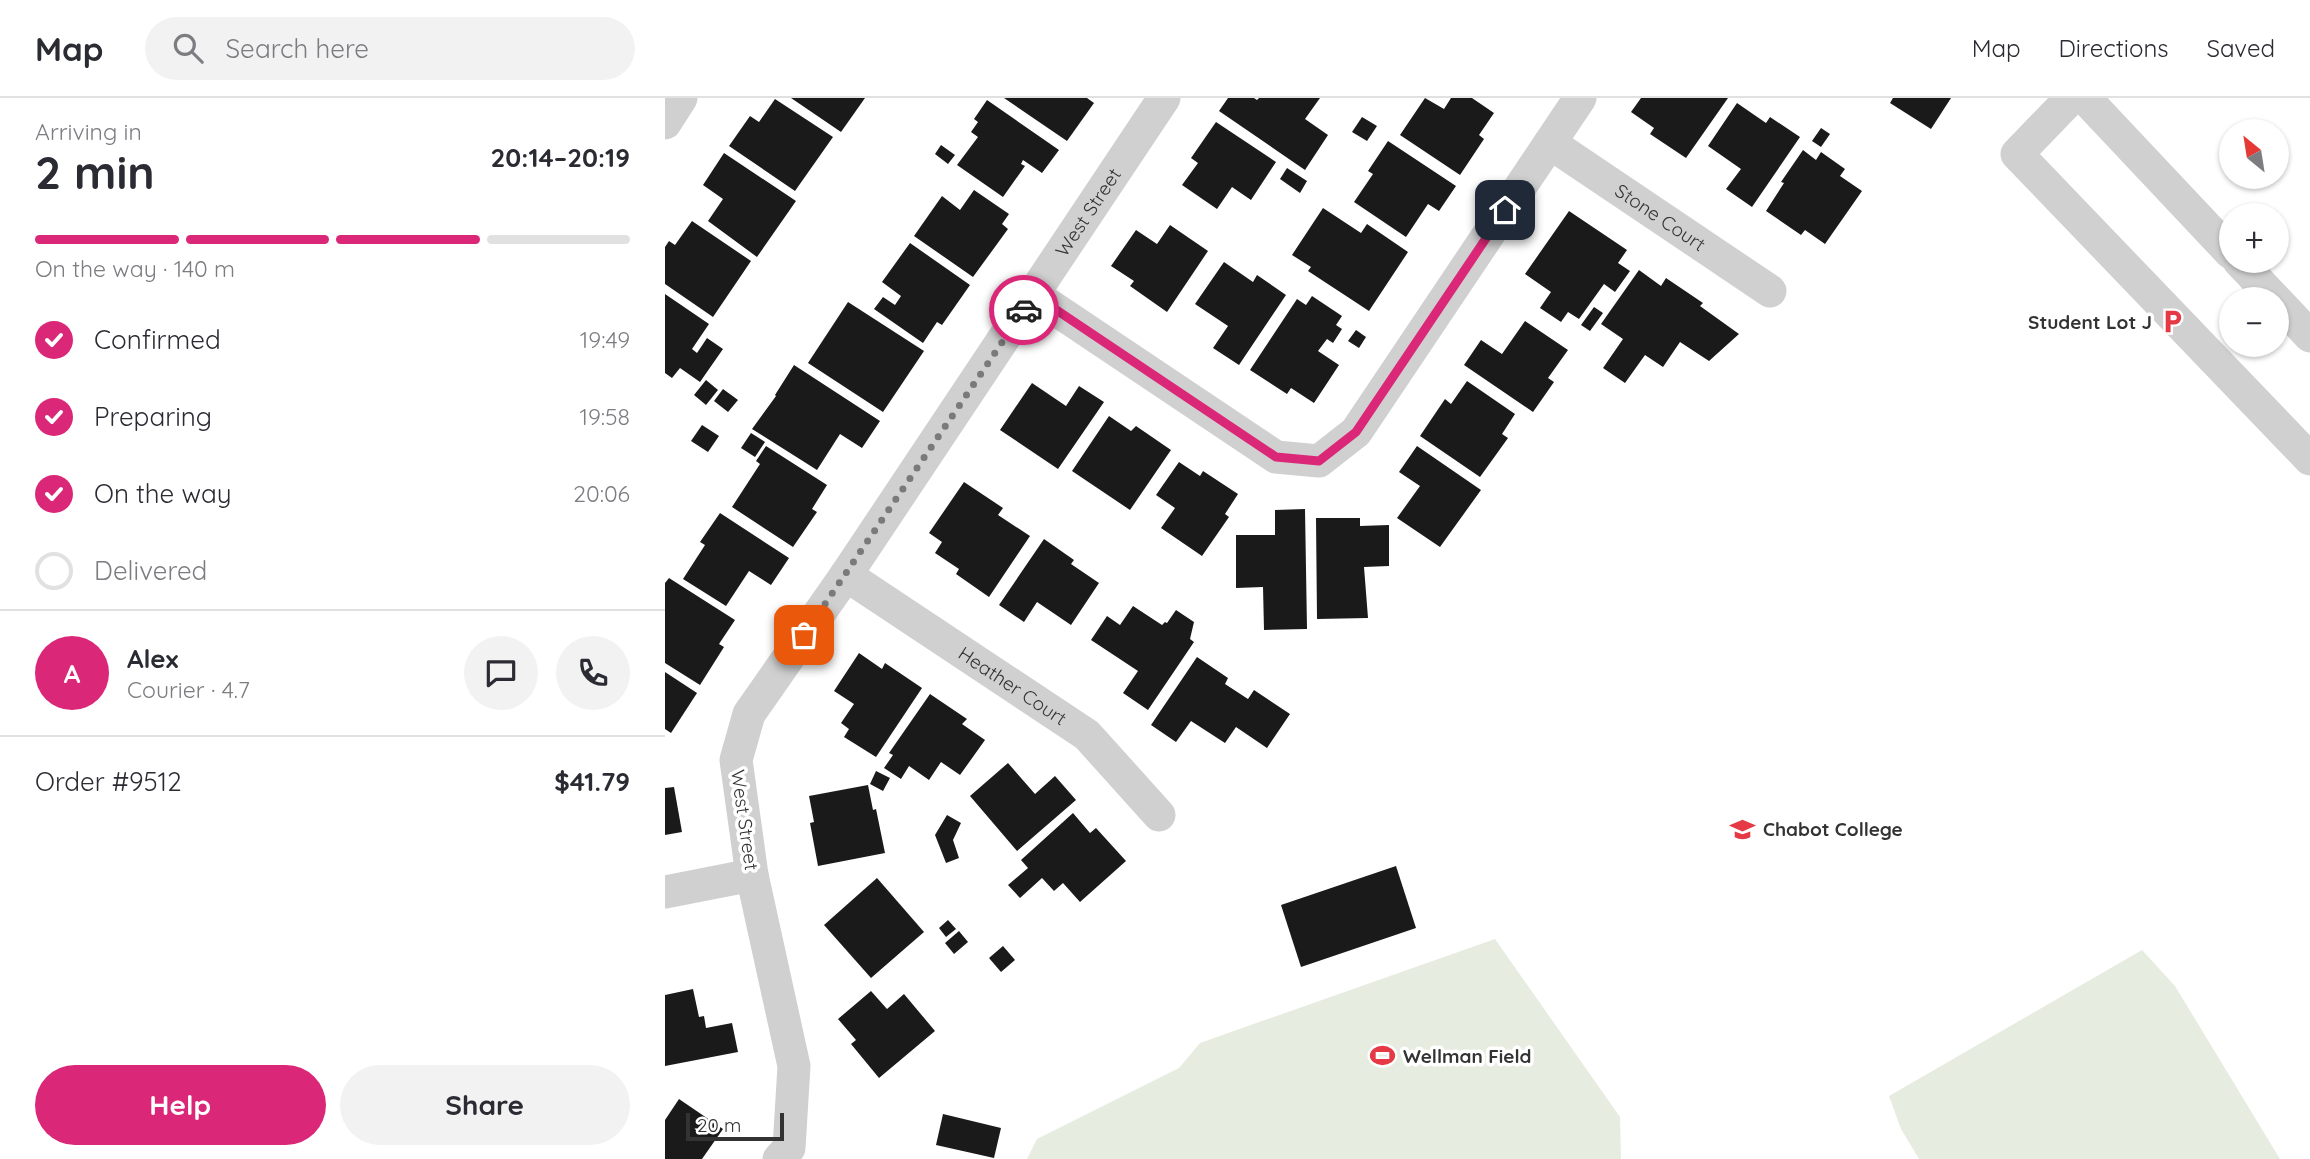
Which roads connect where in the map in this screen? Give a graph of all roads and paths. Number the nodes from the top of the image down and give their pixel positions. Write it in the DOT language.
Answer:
graph roads {
  1 [pos="681,98"];
  2 [pos="1164,98"];
  3 [pos="1580,98"];
  4 [pos="2071,98"];
  5 [pos="2084,98"];
  6 [pos="665,123"];
  7 [pos="1550,143"];
  8 [pos="2219,240"];
  9 [pos="2250,273"];
  10 [pos="2264,287"];
  11 [pos="1770,291"];
  12 [pos="1034,295"];
  13 [pos="2289,313"];
  14 [pos="2310,335"];
  15 [pos="2310,459"];
  16 [pos="846,575"];
  17 [pos="1159,816"];
  18 [pos="753,875"];
  19 [pos="665,892"];
  20 [pos="779,1159"];
  1 -- 6 [label="street"];
  2 -- 12 [label="street, West Street"];
  3 -- 7 [label="street"];
  4 -- 15 [label="street"];
  5 -- 8 [label="street"];
  7 -- 11 [label="street, Stone Court"];
  7 -- 12 [label="street"];
  9 -- 10 [label="street"];
  12 -- 16 [label="street, West Street"];
  13 -- 14 [label="street"];
  16 -- 17 [label="street, Heather Court"];
  16 -- 18 [label="street, West Street"];
  18 -- 19 [label="street"];
  18 -- 20 [label="street, West Street"];
}
